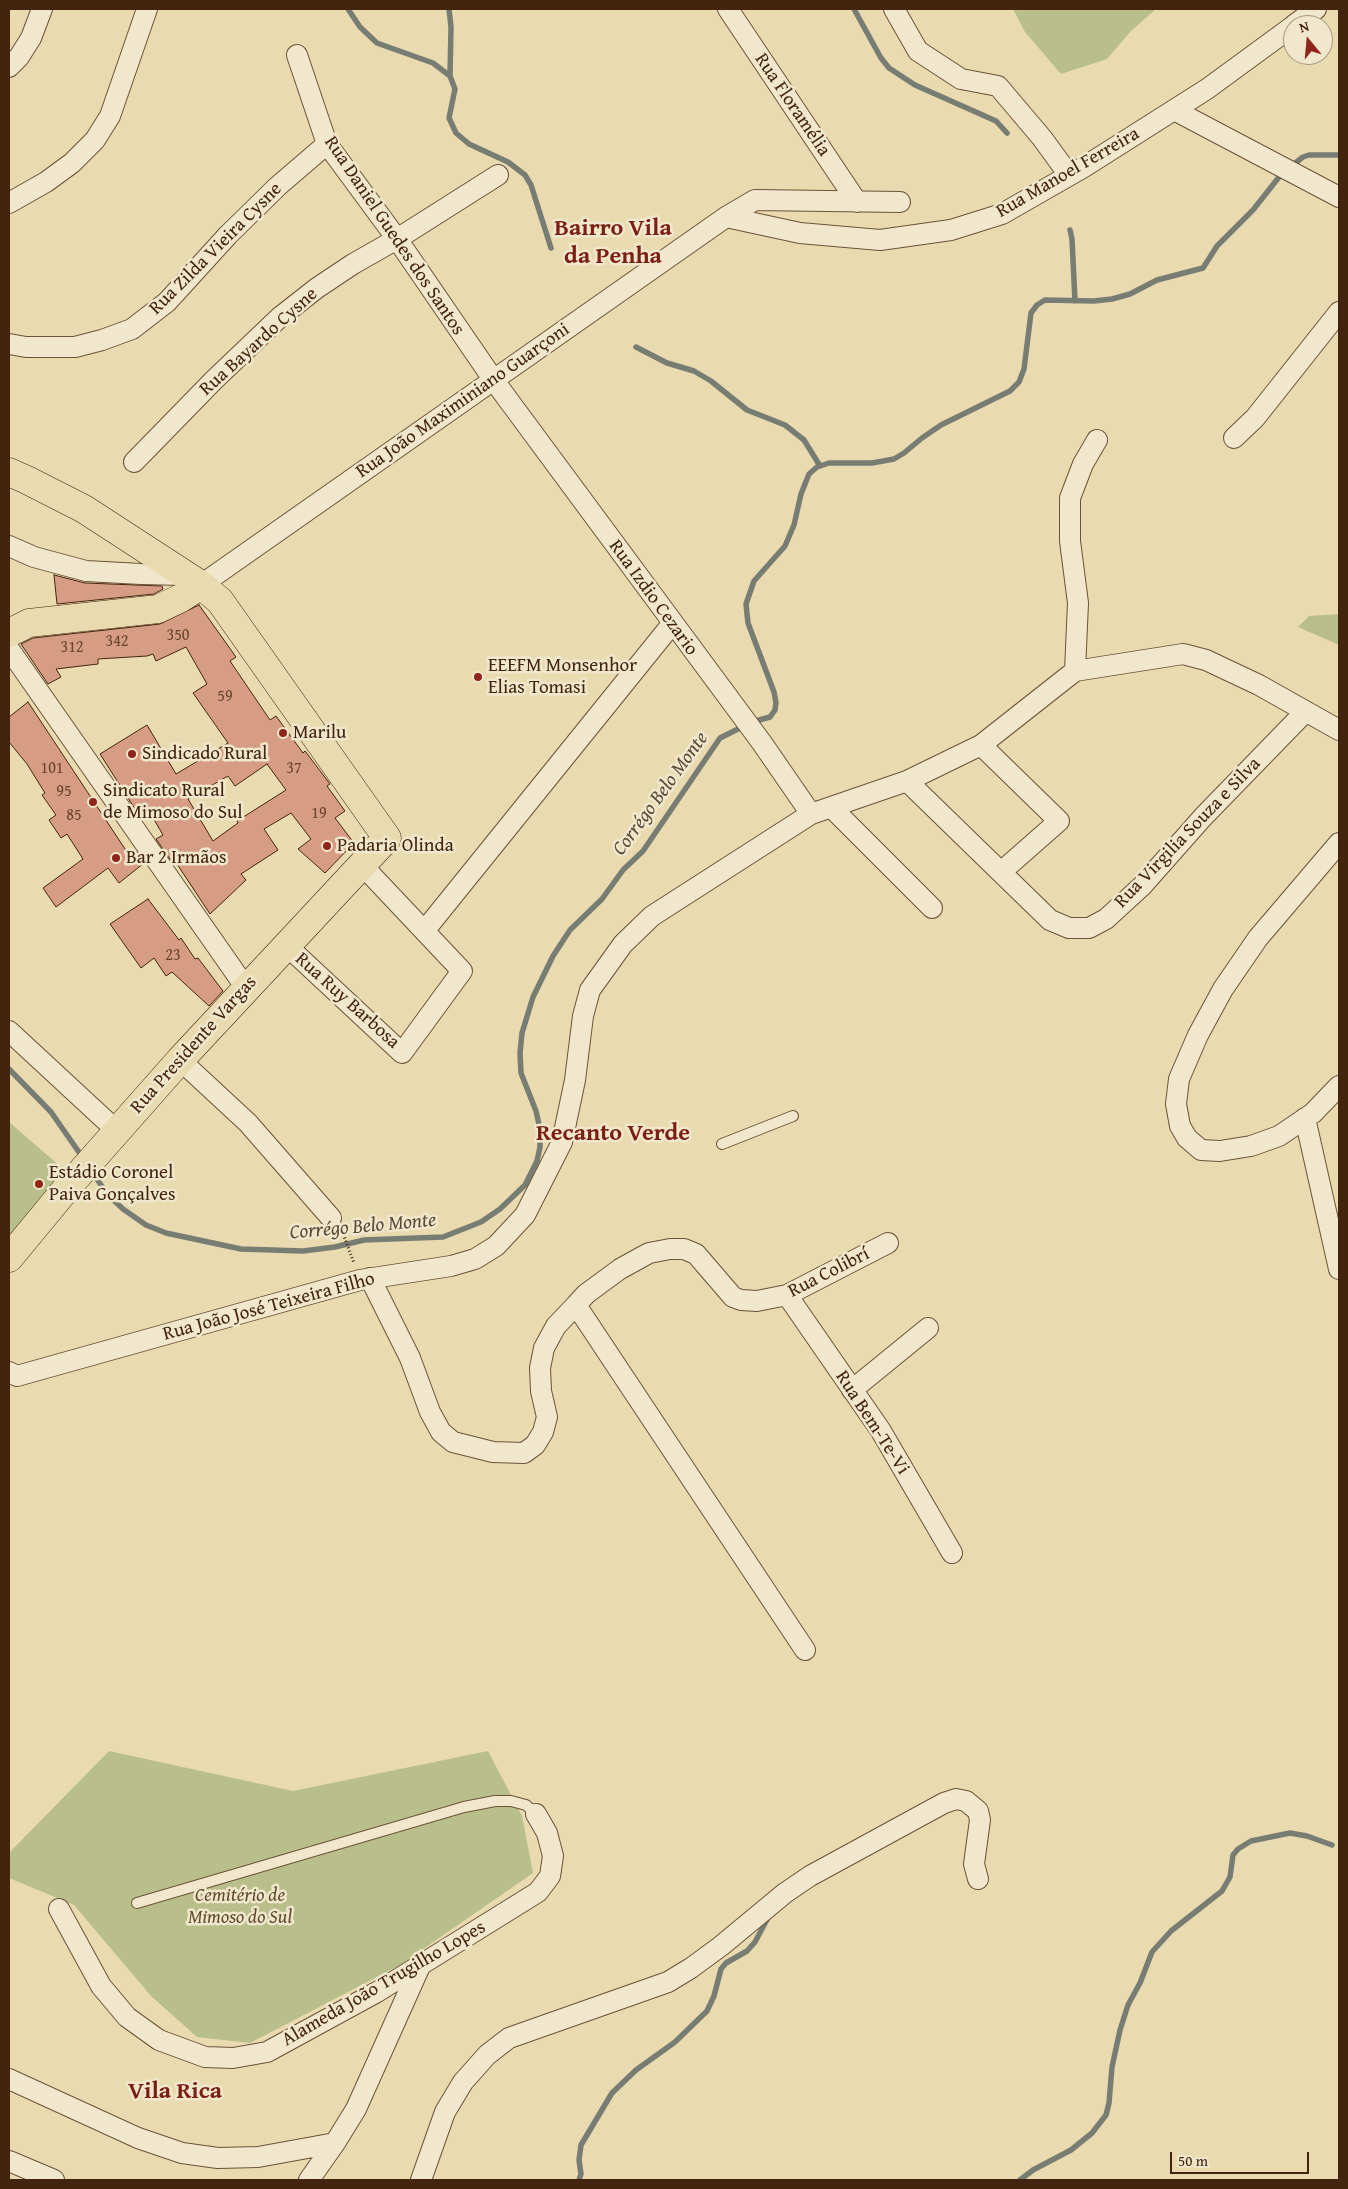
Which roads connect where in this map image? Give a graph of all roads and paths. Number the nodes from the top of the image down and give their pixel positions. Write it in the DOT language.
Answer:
graph roads {
  1 [pos="42,9"];
  2 [pos="147,9"];
  3 [pos="728,9"];
  4 [pos="894,9"];
  5 [pos="1283,33"];
  6 [pos="297,54"];
  7 [pos="9,67"];
  8 [pos="1174,110"];
  9 [pos="327,144"];
  10 [pos="498,175"];
  11 [pos="1069,176"];
  12 [pos="1339,197"];
  13 [pos="857,202"];
  14 [pos="900,202"];
  15 [pos="9,204"];
  16 [pos="726,217"];
  17 [pos="397,239"];
  18 [pos="1339,312"];
  19 [pos="9,344"];
  20 [pos="495,382"];
  21 [pos="1234,438"];
  22 [pos="1097,440"];
  23 [pos="134,462"];
  24 [pos="9,472"];
  25 [pos="9,546"];
  26 [pos="192,580"];
  27 [pos="672,624"];
  28 [pos="9,633"];
  29 [pos="9,649"];
  30 [pos="1075,671"];
  31 [pos="1305,712"];
  32 [pos="1339,730"];
  33 [pos="981,745"];
  34 [pos="907,782"];
  35 [pos="831,807"];
  36 [pos="811,814"];
  37 [pos="1339,843"];
  38 [pos="361,864"];
  39 [pos="1001,872"];
  40 [pos="932,908"];
  41 [pos="425,930"];
  42 [pos="286,946"];
  43 [pos="246,988"];
  44 [pos="9,1031"];
  45 [pos="180,1060"];
  46 [pos="1339,1086"];
  47 [pos="793,1116"];
  48 [pos="1304,1118"];
  49 [pos="117,1131"];
  50 [pos="722,1144"];
  51 [pos="331,1218"];
  52 [pos="344,1233"];
  53 [pos="888,1243"];
  54 [pos="9,1258"];
  55 [pos="354,1260"];
  56 [pos="1339,1269"];
  57 [pos="370,1278"];
  58 [pos="787,1295"];
  59 [pos="576,1305"];
  60 [pos="928,1328"];
  61 [pos="9,1372"];
  62 [pos="852,1390"];
  63 [pos="952,1553"];
  64 [pos="804,1650"];
  65 [pos="536,1814"];
  66 [pos="978,1879"];
  67 [pos="137,1903"];
  68 [pos="59,1909"];
  69 [pos="421,1964"];
  70 [pos="9,2079"];
  71 [pos="335,2143"];
  72 [pos="9,2161"];
  73 [pos="54,2180"];
  74 [pos="308,2180"];
  75 [pos="421,2180"];
  1 -- 7 [label="street"];
  2 -- 15 [label="street"];
  3 -- 13 [label="street, Rua Floramélia"];
  4 -- 11 [label="street"];
  5 -- 8 [label="street, Rua Manoel Ferreira"];
  6 -- 9 [label="street, Rua Daniel Guedes dos Santos"];
  8 -- 11 [label="street, Rua Manoel Ferreira"];
  8 -- 12 [label="street"];
  9 -- 17 [label="street, Rua Daniel Guedes dos Santos"];
  9 -- 19 [label="street, Rua Zilda Vieira Cysne"];
  10 -- 17 [label="street, Rua Bayardo Cysne"];
  11 -- 16 [label="street, Rua Manoel Ferreira"];
  13 -- 14 [label="street, Rua João Maximiniano Guarçoni"];
  13 -- 16 [label="street, Rua João Maximiniano Guarçoni"];
  16 -- 26 [label="street, Rua João Maximiniano Guarçoni"];
  17 -- 20 [label="street, Rua Daniel Guedes dos Santos"];
  17 -- 23 [label="street, Rua Bayardo Cysne"];
  18 -- 21 [label="street"];
  20 -- 27 [label="street, Rua Izdio Cezario"];
  22 -- 30 [label="street"];
  24 -- 26 [label="main road"];
  25 -- 26 [label="street"];
  26 -- 28 [label="main road"];
  26 -- 38 [label="main road, Rua Presidente Vargas"];
  27 -- 36 [label="street, Rua Izdio Cezario"];
  27 -- 41 [label="street"];
  29 -- 43 [label="street"];
  30 -- 31 [label="street"];
  30 -- 33 [label="street, Rua João José Teixeira Filho"];
  31 -- 32 [label="street"];
  31 -- 39 [label="street, Rua Virgilia Souza e Silva"];
  33 -- 34 [label="street, Rua João José Teixeira Filho"];
  33 -- 39 [label="street"];
  34 -- 35 [label="street, Rua João José Teixeira Filho"];
  34 -- 39 [label="street, Rua Virgilia Souza e Silva"];
  35 -- 36 [label="street, Rua João José Teixeira Filho"];
  35 -- 40 [label="street"];
  36 -- 57 [label="street, Rua João José Teixeira Filho"];
  37 -- 48 [label="street"];
  38 -- 41 [label="street, Rua Ruy Barbosa"];
  38 -- 42 [label="main road, Rua Presidente Vargas"];
  41 -- 42 [label="street, Rua Ruy Barbosa"];
  42 -- 43 [label="main road, Rua Presidente Vargas"];
  43 -- 45 [label="main road, Rua Presidente Vargas"];
  44 -- 49 [label="street"];
  45 -- 49 [label="main road, Rua Presidente Vargas"];
  45 -- 51 [label="street"];
  46 -- 48 [label="street"];
  47 -- 50 [label="lane"];
  48 -- 56 [label="street"];
  49 -- 54 [label="main road, Rua Presidente Vargas"];
  52 -- 55 [label="path"];
  53 -- 58 [label="street, Rua Colibrí"];
  57 -- 59 [label="street"];
  57 -- 61 [label="street, Rua João José Teixeira Filho"];
  58 -- 59 [label="street, Rua Colibrí"];
  58 -- 62 [label="street, Rua Bem-Te-Vi"];
  59 -- 64 [label="street"];
  60 -- 62 [label="street"];
  62 -- 63 [label="street, Rua Bem-Te-Vi"];
  65 -- 67 [label="lane"];
  65 -- 69 [label="street, Alameda João Trugilho Lopes"];
  66 -- 75 [label="street"];
  68 -- 69 [label="street, Alameda João Trugilho Lopes"];
  69 -- 71 [label="street"];
  70 -- 71 [label="street"];
  71 -- 74 [label="street"];
  72 -- 73 [label="street"];
}
